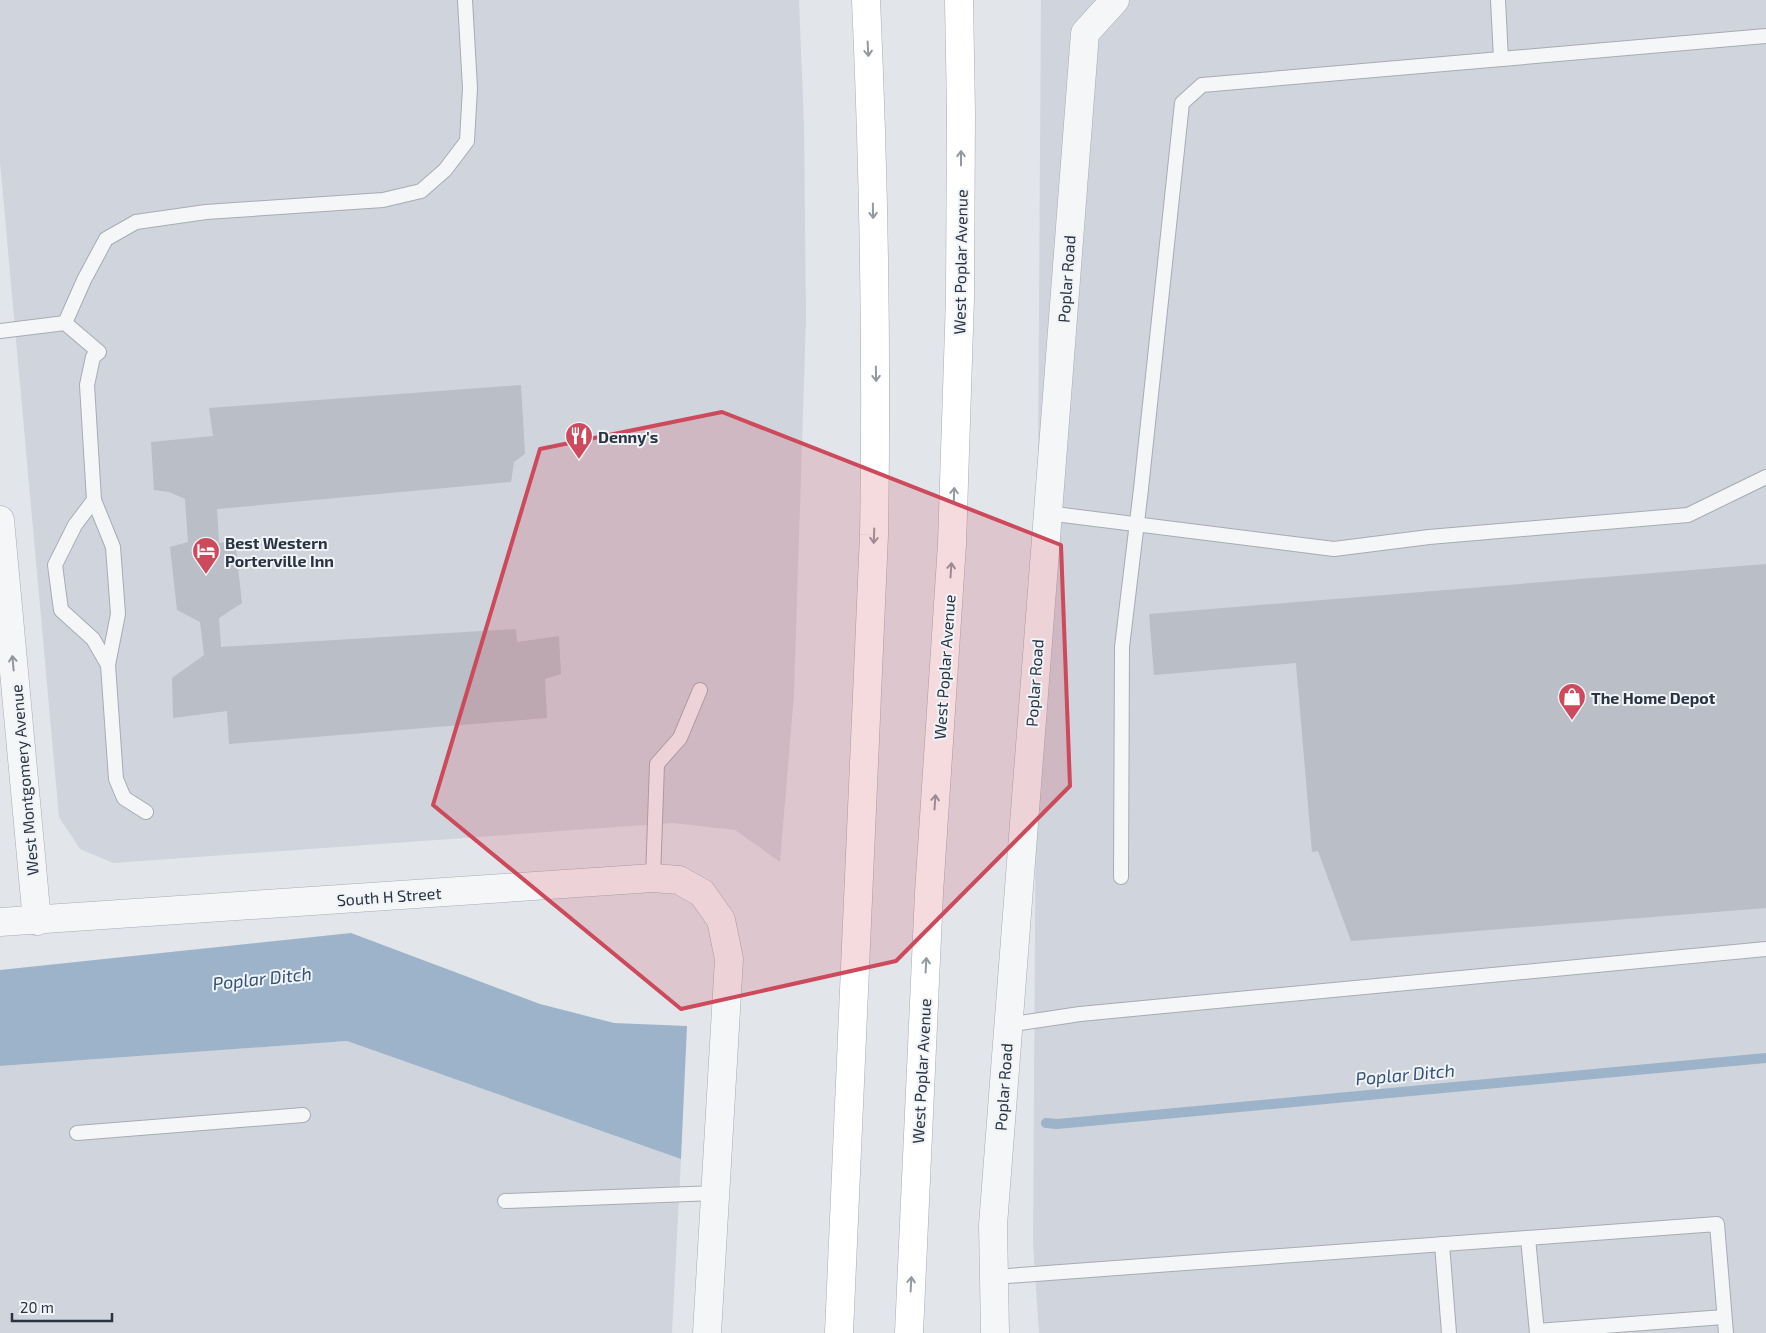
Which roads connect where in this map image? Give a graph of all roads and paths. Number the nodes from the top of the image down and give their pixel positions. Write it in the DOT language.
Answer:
graph roads {
  1 [pos="465,0"];
  2 [pos="866,0"];
  3 [pos="959,0"];
  4 [pos="1115,0"];
  5 [pos="1498,0"];
  6 [pos="1766,36"];
  7 [pos="1501,59"];
  8 [pos="66,322"];
  9 [pos="0,331"];
  10 [pos="1766,477"];
  11 [pos="94,500"];
  12 [pos="1048,513"];
  13 [pos="0,520"];
  14 [pos="1137,524"];
  15 [pos="108,665"];
  16 [pos="700,690"];
  17 [pos="146,812"];
  18 [pos="1121,876"];
  19 [pos="653,878"];
  20 [pos="37,921"];
  21 [pos="0,922"];
  22 [pos="1766,949"];
  23 [pos="1007,1025"];
  24 [pos="302,1115"];
  25 [pos="77,1133"];
  26 [pos="715,1194"];
  27 [pos="504,1201"];
  28 [pos="1528,1238"];
  29 [pos="1442,1244"];
  30 [pos="994,1277"];
  31 [pos="1724,1317"];
  32 [pos="1537,1332"];
  33 [pos="707,1333"];
  34 [pos="839,1333"];
  35 [pos="909,1333"];
  36 [pos="995,1333"];
  37 [pos="1448,1333"];
  38 [pos="1726,1333"];
  1 -- 8 [label="lane"];
  2 -- 34 [label="main road, one-way"];
  35 -- 3 [label="main road, West Poplar Avenue, one-way"];
  4 -- 12 [label="street, Poplar Road"];
  5 -- 7 [label="lane"];
  6 -- 7 [label="lane"];
  7 -- 14 [label="lane"];
  8 -- 9 [label="lane"];
  8 -- 11 [label="lane"];
  10 -- 14 [label="lane"];
  11 -- 15 [label="lane"];
  11 -- 15 [label="lane"];
  12 -- 14 [label="lane"];
  12 -- 23 [label="street, Poplar Road"];
  20 -- 13 [label="street, West Montgomery Avenue, one-way"];
  14 -- 18 [label="lane"];
  15 -- 17 [label="lane"];
  16 -- 19 [label="lane"];
  19 -- 20 [label="street, South H Street"];
  19 -- 26 [label="street, South H Street"];
  20 -- 21 [label="street, South H Street"];
  22 -- 23 [label="lane"];
  23 -- 30 [label="street, Poplar Road"];
  24 -- 25 [label="lane"];
  26 -- 27 [label="lane"];
  26 -- 33 [label="street"];
  28 -- 29 [label="lane"];
  28 -- 31 [label="lane"];
  28 -- 32 [label="lane"];
  29 -- 30 [label="lane"];
  29 -- 37 [label="lane"];
  30 -- 36 [label="street, Poplar Road"];
  31 -- 32 [label="lane"];
  31 -- 38 [label="lane"];
}
